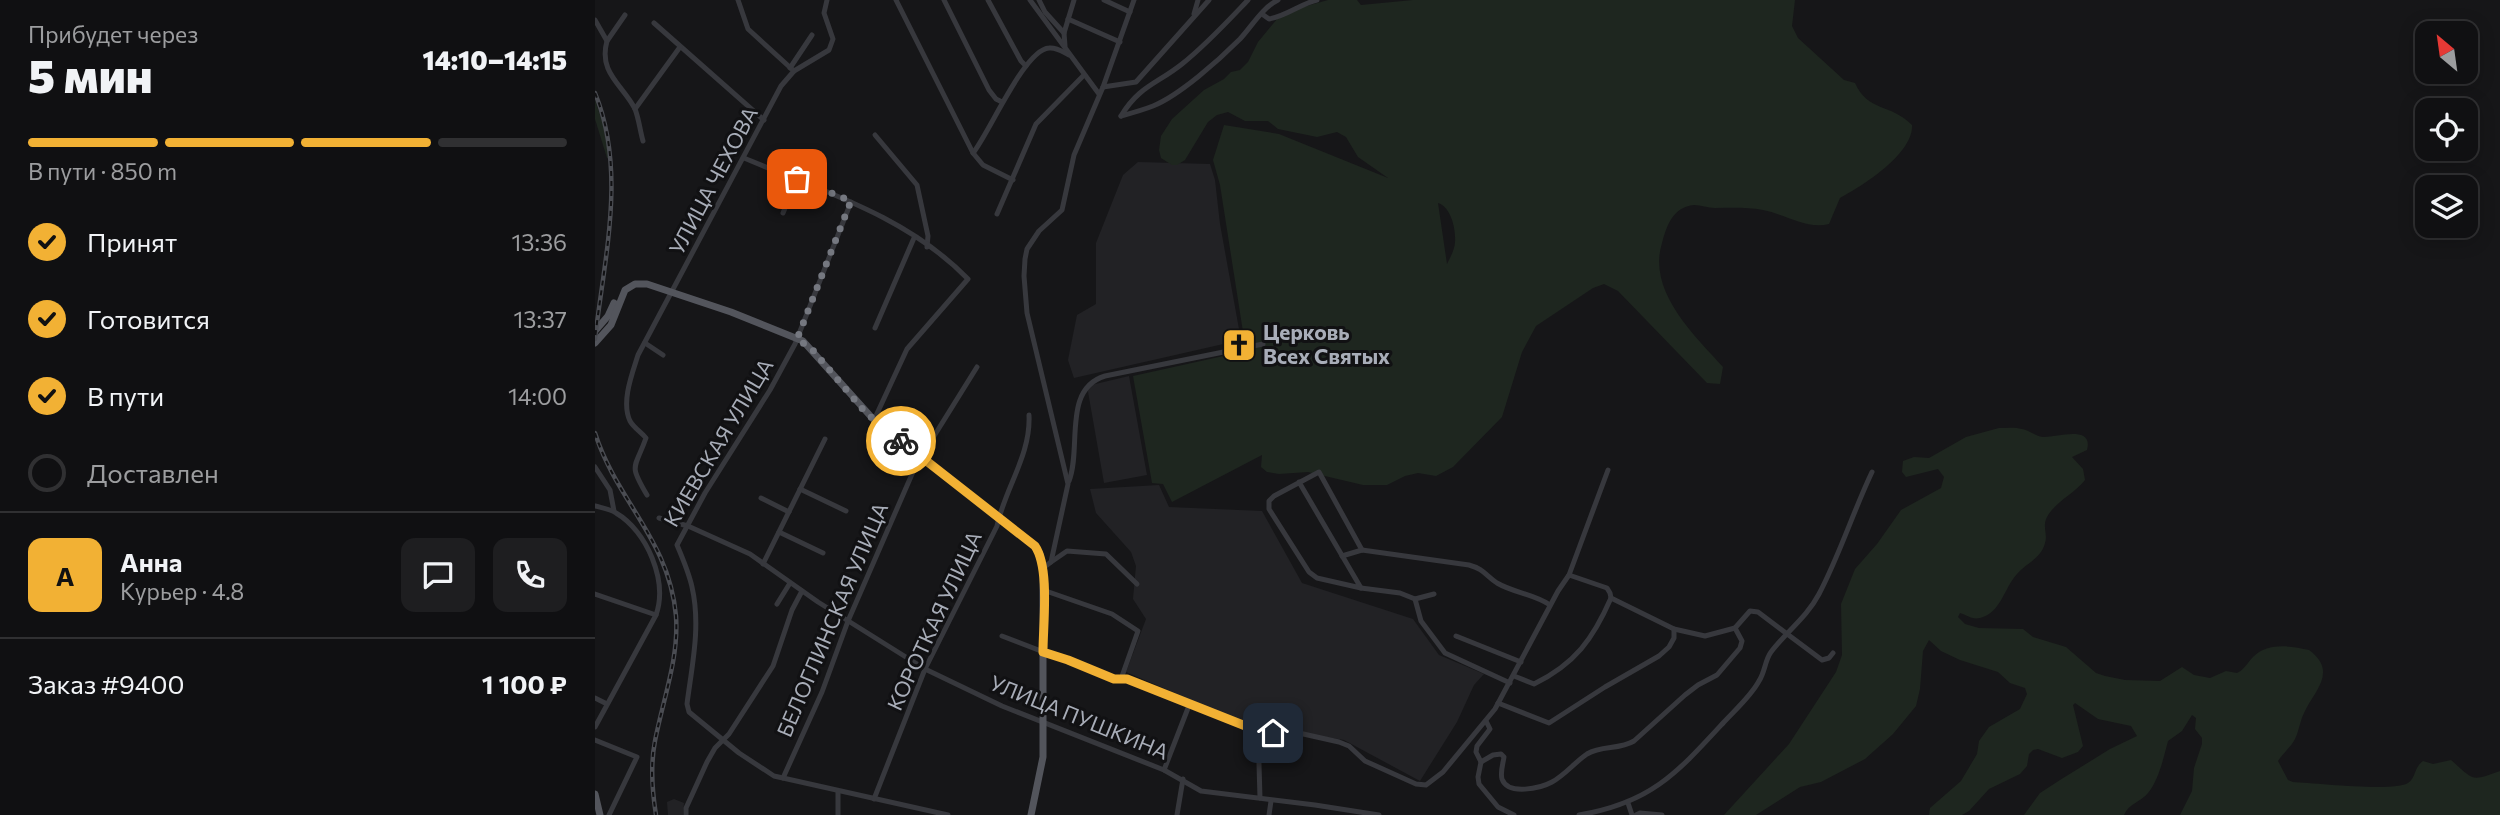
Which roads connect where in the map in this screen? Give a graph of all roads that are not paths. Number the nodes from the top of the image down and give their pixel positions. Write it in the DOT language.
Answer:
graph roads {
  1 [pos="738,0"];
  2 [pos="827,0"];
  3 [pos="896,0"];
  4 [pos="944,0"];
  5 [pos="988,0"];
  6 [pos="1030,0"];
  7 [pos="1039,0"];
  8 [pos="1074,0"];
  9 [pos="1104,0"];
  10 [pos="1134,0"];
  11 [pos="1198,0"];
  12 [pos="1209,0"];
  13 [pos="1248,0"];
  14 [pos="1278,0"];
  15 [pos="1318,0"];
  16 [pos="1130,12"];
  17 [pos="1262,14"];
  18 [pos="625,15"];
  19 [pos="1194,15"];
  20 [pos="1068,19"];
  21 [pos="595,20"];
  22 [pos="654,23"];
  23 [pos="1063,33"];
  24 [pos="812,35"];
  25 [pos="607,41"];
  26 [pos="1120,42"];
  27 [pos="680,47"];
  28 [pos="1069,55"];
  29 [pos="1026,66"];
  30 [pos="792,70"];
  31 [pos="1084,75"];
  32 [pos="1103,87"];
  33 [pos="1099,94"];
  34 [pos="1003,102"];
  35 [pos="635,109"];
  36 [pos="764,120"];
  37 [pos="875,135"];
  38 [pos="643,141"];
  39 [pos="973,153"];
  40 [pos="744,158"];
  41 [pos="797,179"];
  42 [pos="1013,180"];
  43 [pos="851,201"];
  44 [pos="783,214"];
  45 [pos="997,214"];
  46 [pos="914,238"];
  47 [pos="927,247"];
  48 [pos="673,293"];
  49 [pos="875,328"];
  50 [pos="595,331"];
  51 [pos="797,339"];
  52 [pos="595,342"];
  53 [pos="645,343"];
  54 [pos="1263,344"];
  55 [pos="663,355"];
  56 [pos="977,367"];
  57 [pos="1028,415"];
  58 [pos="874,420"];
  59 [pos="825,439"];
  60 [pos="920,456"];
  61 [pos="595,467"];
  62 [pos="1608,470"];
  63 [pos="1872,472"];
  64 [pos="1299,482"];
  65 [pos="1068,484"];
  66 [pos="800,489"];
  67 [pos="647,495"];
  68 [pos="761,498"];
  69 [pos="595,506"];
  70 [pos="614,511"];
  71 [pos="846,511"];
  72 [pos="789,512"];
  73 [pos="999,517"];
  74 [pos="659,518"];
  75 [pos="688,526"];
  76 [pos="779,532"];
  77 [pos="1362,550"];
  78 [pos="823,553"];
  79 [pos="1342,556"];
  80 [pos="1051,562"];
  81 [pos="763,564"];
  82 [pos="1044,568"];
  83 [pos="1569,575"];
  84 [pos="790,583"];
  85 [pos="1137,584"];
  86 [pos="1361,588"];
  87 [pos="1043,590"];
  88 [pos="802,591"];
  89 [pos="595,594"];
  90 [pos="1434,594"];
  91 [pos="1611,598"];
  92 [pos="1415,599"];
  93 [pos="777,604"];
  94 [pos="1551,605"];
  95 [pos="656,615"];
  96 [pos="848,621"];
  97 [pos="1735,628"];
  98 [pos="1674,629"];
  99 [pos="1787,634"];
  100 [pos="1002,636"];
  101 [pos="1456,636"];
  102 [pos="1043,652"];
  103 [pos="1833,653"];
  104 [pos="1521,662"];
  105 [pos="925,669"];
  106 [pos="1514,676"];
  107 [pos="1121,678"];
  108 [pos="1510,683"];
  109 [pos="595,698"];
  110 [pos="1498,703"];
  111 [pos="607,704"];
  112 [pos="1190,704"];
  113 [pos="1486,721"];
  114 [pos="1044,723"];
  115 [pos="595,727"];
  116 [pos="1258,730"];
  117 [pos="595,740"];
  118 [pos="723,740"];
  119 [pos="1481,762"];
  120 [pos="1164,770"];
  121 [pos="783,778"];
  122 [pos="1183,779"];
  123 [pos="838,791"];
  124 [pos="595,794"];
  125 [pos="1261,798"];
  126 [pos="874,799"];
  127 [pos="1271,801"];
  128 [pos="1627,803"];
  129 [pos="1366,814"];
  130 [pos="600,815"];
  131 [pos="609,815"];
  132 [pos="686,815"];
  133 [pos="838,815"];
  134 [pos="948,815"];
  135 [pos="1031,815"];
  136 [pos="1177,815"];
  137 [pos="1269,815"];
  138 [pos="1379,815"];
  139 [pos="1514,815"];
  140 [pos="1579,815"];
  141 [pos="1634,815"];
  142 [pos="1662,815"];
  1 -- 30 [label="street"];
  2 -- 30 [label="street, УЛИЦА ЧЕХОВА"];
  3 -- 39 [label="street"];
  4 -- 34 [label="street"];
  5 -- 29 [label="street"];
  6 -- 28 [label="street"];
  7 -- 23 [label="street"];
  8 -- 20 [label="street"];
  9 -- 16 [label="street"];
  10 -- 16 [label="street"];
  11 -- 19 [label="street"];
  12 -- 19 [label="street"];
  13 -- 17 [label="street"];
  14 -- 17 [label="street"];
  15 -- 17 [label="street"];
  16 -- 26 [label="street"];
  18 -- 25 [label="street"];
  19 -- 32 [label="street"];
  20 -- 23 [label="street"];
  20 -- 26 [label="street"];
  21 -- 25 [label="street"];
  22 -- 27 [label="street"];
  23 -- 28 [label="street"];
  24 -- 30 [label="street, УЛИЦА ЧЕХОВА"];
  25 -- 35 [label="street"];
  26 -- 32 [label="street"];
  27 -- 35 [label="street"];
  27 -- 36 [label="street"];
  28 -- 29 [label="street"];
  28 -- 31 [label="street"];
  29 -- 34 [label="street"];
  30 -- 36 [label="street, УЛИЦА ЧЕХОВА"];
  31 -- 33 [label="street"];
  31 -- 42 [label="street"];
  32 -- 33 [label="street"];
  33 -- 65 [label="street"];
  34 -- 39 [label="street"];
  35 -- 38 [label="street"];
  36 -- 40 [label="street, УЛИЦА ЧЕХОВА"];
  37 -- 47 [label="street"];
  39 -- 42 [label="street"];
  40 -- 41 [label="street"];
  40 -- 48 [label="street, УЛИЦА ЧЕХОВА"];
  41 -- 43 [label="street"];
  41 -- 44 [label="street"];
  42 -- 45 [label="street"];
  43 -- 46 [label="street"];
  43 -- 51 [label="street, КИЕВСКАЯ УЛИЦА"];
  46 -- 47 [label="street"];
  46 -- 49 [label="street"];
  47 -- 58 [label="street"];
  48 -- 50 [label="main road"];
  48 -- 51 [label="main road"];
  48 -- 52 [label="main road"];
  48 -- 53 [label="street, УЛИЦА ЧЕХОВА"];
  51 -- 58 [label="main road"];
  51 -- 75 [label="street, КИЕВСКАЯ УЛИЦА"];
  53 -- 55 [label="street"];
  53 -- 67 [label="street, УЛИЦА ЧЕХОВА"];
  54 -- 65 [label="street"];
  56 -- 60 [label="street, БЕЛОГЛИНСКАЯ УЛИЦА"];
  57 -- 73 [label="street, КОРОТКАЯ УЛИЦА"];
  58 -- 60 [label="main road"];
  59 -- 66 [label="street"];
  60 -- 73 [label="main road"];
  60 -- 96 [label="street, БЕЛОГЛИНСКАЯ УЛИЦА"];
  61 -- 70 [label="street"];
  62 -- 83 [label="street"];
  63 -- 99 [label="street"];
  64 -- 77 [label="street"];
  64 -- 79 [label="street"];
  64 -- 86 [label="street"];
  65 -- 80 [label="street"];
  66 -- 71 [label="street"];
  66 -- 72 [label="street"];
  68 -- 72 [label="street"];
  69 -- 70 [label="street"];
  70 -- 95 [label="street"];
  72 -- 76 [label="street"];
  73 -- 82 [label="main road"];
  73 -- 105 [label="street, КОРОТКАЯ УЛИЦА"];
  74 -- 75 [label="street, УЛИЦА ПУШКИНА"];
  75 -- 81 [label="street, УЛИЦА ПУШКИНА"];
  75 -- 118 [label="street, КИЕВСКАЯ УЛИЦА"];
  76 -- 78 [label="street"];
  76 -- 81 [label="street"];
  77 -- 79 [label="street"];
  77 -- 94 [label="street"];
  79 -- 86 [label="street"];
  80 -- 82 [label="street"];
  80 -- 85 [label="street"];
  81 -- 84 [label="street, УЛИЦА ПУШКИНА"];
  82 -- 87 [label="main road"];
  83 -- 91 [label="street"];
  83 -- 94 [label="street"];
  84 -- 88 [label="street, УЛИЦА ПУШКИНА"];
  84 -- 93 [label="street"];
  86 -- 92 [label="street"];
  87 -- 102 [label="main road"];
  87 -- 107 [label="street"];
  88 -- 96 [label="street, УЛИЦА ПУШКИНА"];
  88 -- 118 [label="street"];
  89 -- 95 [label="street"];
  90 -- 92 [label="street"];
  91 -- 98 [label="street"];
  91 -- 106 [label="street"];
  92 -- 108 [label="street"];
  94 -- 104 [label="street"];
  95 -- 111 [label="street"];
  96 -- 105 [label="street, УЛИЦА ПУШКИНА"];
  96 -- 121 [label="street, БЕЛОГЛИНСКАЯ УЛИЦА"];
  97 -- 98 [label="street"];
  97 -- 99 [label="street"];
  97 -- 119 [label="street"];
  98 -- 110 [label="street"];
  99 -- 103 [label="street"];
  99 -- 128 [label="street"];
  100 -- 102 [label="street"];
  101 -- 104 [label="street"];
  102 -- 107 [label="street"];
  102 -- 114 [label="main road"];
  104 -- 106 [label="street"];
  105 -- 114 [label="street, УЛИЦА ПУШКИНА"];
  105 -- 126 [label="street, КОРОТКАЯ УЛИЦА"];
  106 -- 108 [label="street"];
  107 -- 112 [label="street"];
  108 -- 110 [label="street"];
  109 -- 111 [label="street"];
  110 -- 113 [label="street"];
  111 -- 115 [label="street"];
  112 -- 116 [label="street"];
  112 -- 120 [label="street"];
  113 -- 116 [label="street"];
  113 -- 119 [label="street"];
  114 -- 120 [label="street, УЛИЦА ПУШКИНА"];
  114 -- 135 [label="main road"];
  116 -- 125 [label="street"];
  117 -- 131 [label="street"];
  118 -- 121 [label="street"];
  118 -- 132 [label="street"];
  119 -- 139 [label="street"];
  120 -- 122 [label="street, УЛИЦА ПУШКИНА"];
  121 -- 123 [label="street"];
  122 -- 125 [label="street, УЛИЦА ПУШКИНА"];
  122 -- 136 [label="street"];
  123 -- 126 [label="street"];
  123 -- 133 [label="street"];
  124 -- 130 [label="main road"];
  125 -- 127 [label="street, УЛИЦА ПУШКИНА"];
  126 -- 134 [label="street"];
  127 -- 129 [label="street, УЛИЦА ПУШКИНА"];
  127 -- 137 [label="street"];
  128 -- 140 [label="street"];
  128 -- 141 [label="street"];
  129 -- 138 [label="street, УЛИЦА ПУШКИНА"];
  141 -- 142 [label="street"];
}
